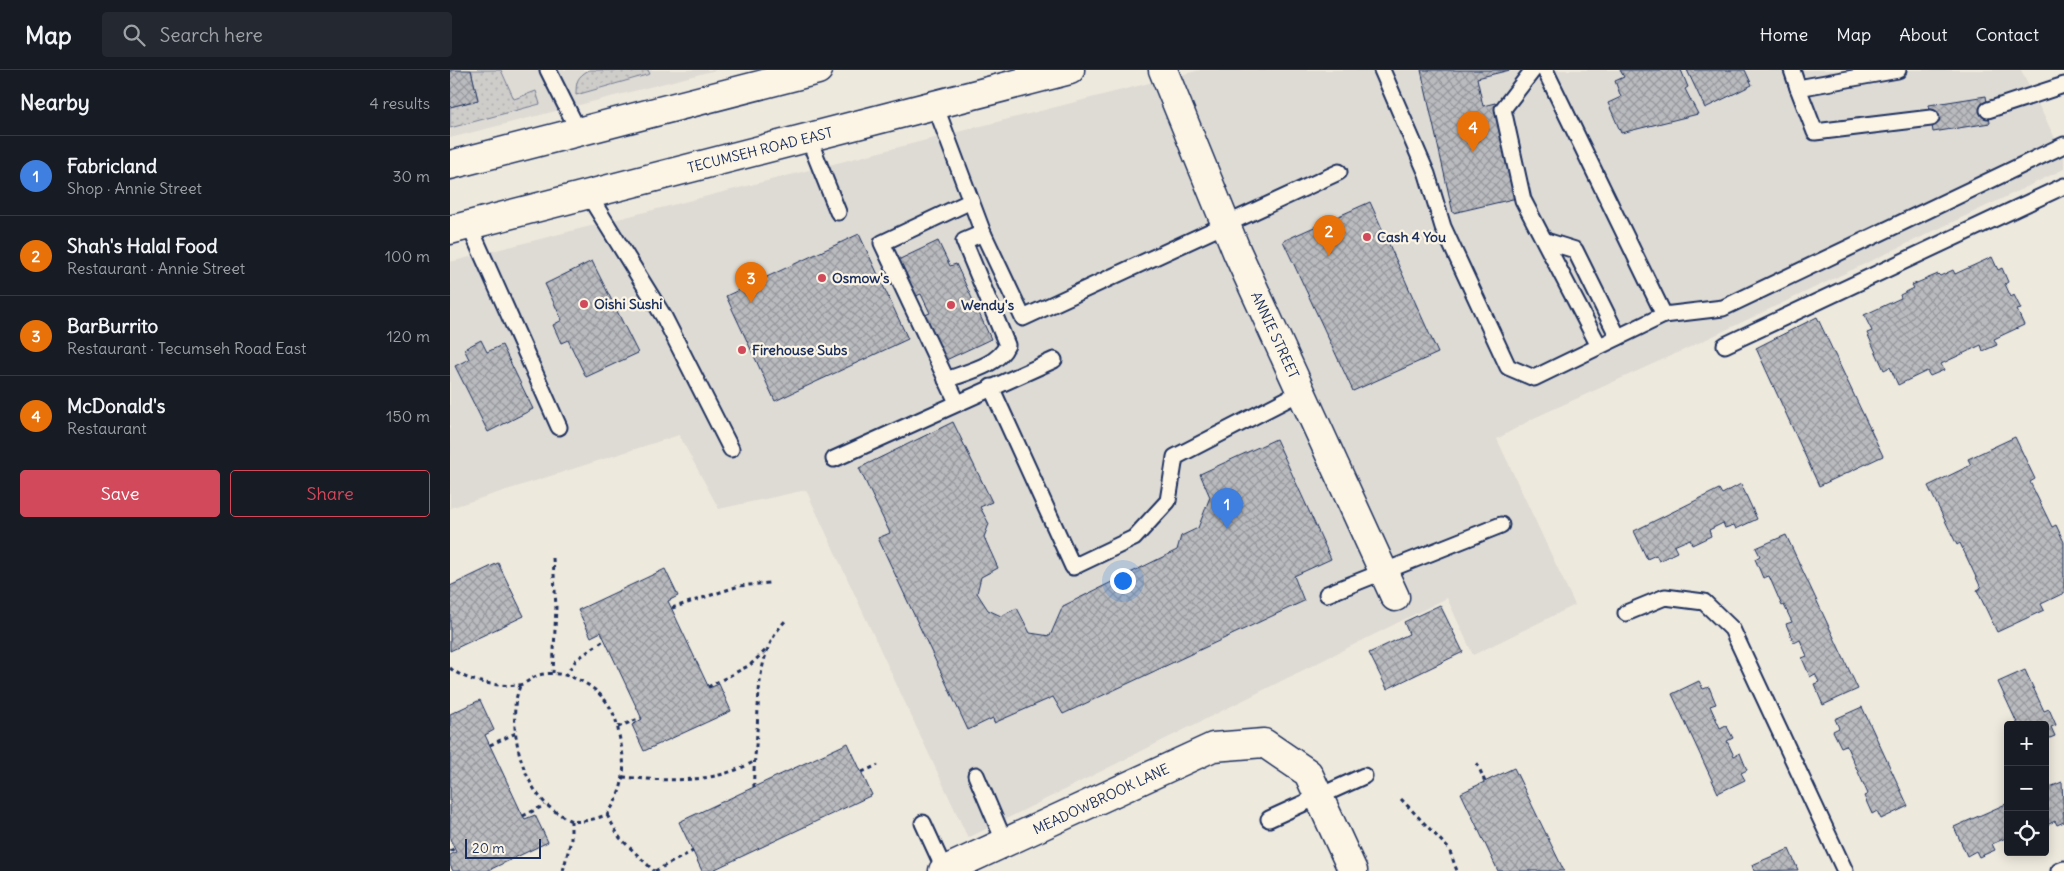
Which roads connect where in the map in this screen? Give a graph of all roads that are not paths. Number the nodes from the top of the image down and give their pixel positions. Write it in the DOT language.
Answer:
graph roads {
  1 [pos="548,70"];
  2 [pos="818,70"];
  3 [pos="1070,70"];
  4 [pos="1163,70"];
  5 [pos="1382,70"];
  6 [pos="1533,70"];
  7 [pos="1545,70"];
  8 [pos="1792,70"];
  9 [pos="1898,70"];
  10 [pos="2064,85"];
  11 [pos="1798,88"];
  12 [pos="935,105"];
  13 [pos="1988,110"];
  14 [pos="1931,118"];
  15 [pos="579,132"];
  16 [pos="808,138"];
  17 [pos="2064,144"];
  18 [pos="450,165"];
  19 [pos="1339,172"];
  20 [pos="2064,186"];
  21 [pos="588,194"];
  22 [pos="971,201"];
  23 [pos="838,212"];
  24 [pos="1226,225"];
  25 [pos="459,227"];
  26 [pos="983,232"];
  27 [pos="1546,241"];
  28 [pos="1664,315"];
  29 [pos="1618,337"];
  30 [pos="1725,345"];
  31 [pos="1599,346"];
  32 [pos="1054,360"];
  33 [pos="946,380"];
  34 [pos="991,387"];
  35 [pos="1301,392"];
  36 [pos="957,402"];
  37 [pos="559,427"];
  38 [pos="731,448"];
  39 [pos="834,459"];
  40 [pos="1501,526"];
  41 [pos="1383,571"];
  42 [pos="1327,594"];
  43 [pos="1395,597"];
  44 [pos="1626,613"];
  45 [pos="976,775"];
  46 [pos="1364,776"];
  47 [pos="1319,797"];
  48 [pos="1269,819"];
  49 [pos="923,823"];
  50 [pos="1005,843"];
  51 [pos="2064,869"];
  52 [pos="944,871"];
  53 [pos="1353,871"];
  54 [pos="1845,871"];
  55 [pos="2059,871"];
  1 -- 15 [label="lane"];
  2 -- 15 [label="street"];
  3 -- 12 [label="street, TECUMSEH ROAD EAST"];
  4 -- 24 [label="street, ANNIE STREET"];
  5 -- 31 [label="lane"];
  6 -- 27 [label="lane"];
  7 -- 28 [label="lane"];
  8 -- 11 [label="lane"];
  9 -- 11 [label="lane"];
  10 -- 13 [label="lane"];
  11 -- 14 [label="lane"];
  12 -- 16 [label="street, TECUMSEH ROAD EAST"];
  12 -- 22 [label="lane"];
  15 -- 18 [label="street"];
  16 -- 21 [label="street, TECUMSEH ROAD EAST"];
  16 -- 23 [label="lane"];
  17 -- 28 [label="lane"];
  19 -- 24 [label="lane"];
  20 -- 30 [label="lane"];
  21 -- 25 [label="street, TECUMSEH ROAD EAST"];
  21 -- 38 [label="lane"];
  22 -- 26 [label="lane"];
  22 -- 33 [label="lane"];
  24 -- 26 [label="lane"];
  24 -- 35 [label="street, ANNIE STREET"];
  25 -- 37 [label="lane"];
  26 -- 33 [label="lane"];
  27 -- 29 [label="lane"];
  27 -- 31 [label="lane"];
  28 -- 29 [label="lane"];
  29 -- 31 [label="lane"];
  32 -- 34 [label="lane"];
  33 -- 36 [label="lane"];
  34 -- 35 [label="lane"];
  34 -- 36 [label="lane"];
  35 -- 41 [label="street, ANNIE STREET"];
  36 -- 39 [label="lane"];
  40 -- 41 [label="lane"];
  41 -- 42 [label="lane"];
  41 -- 43 [label="street, ANNIE STREET"];
  44 -- 54 [label="lane"];
  45 -- 50 [label="lane"];
  46 -- 47 [label="lane"];
  47 -- 48 [label="lane"];
  47 -- 50 [label="street, MEADOWBROOK LANE"];
  47 -- 53 [label="street"];
  49 -- 52 [label="lane"];
  50 -- 52 [label="street, MEADOWBROOK LANE"];
  51 -- 55 [label="lane"];
}
